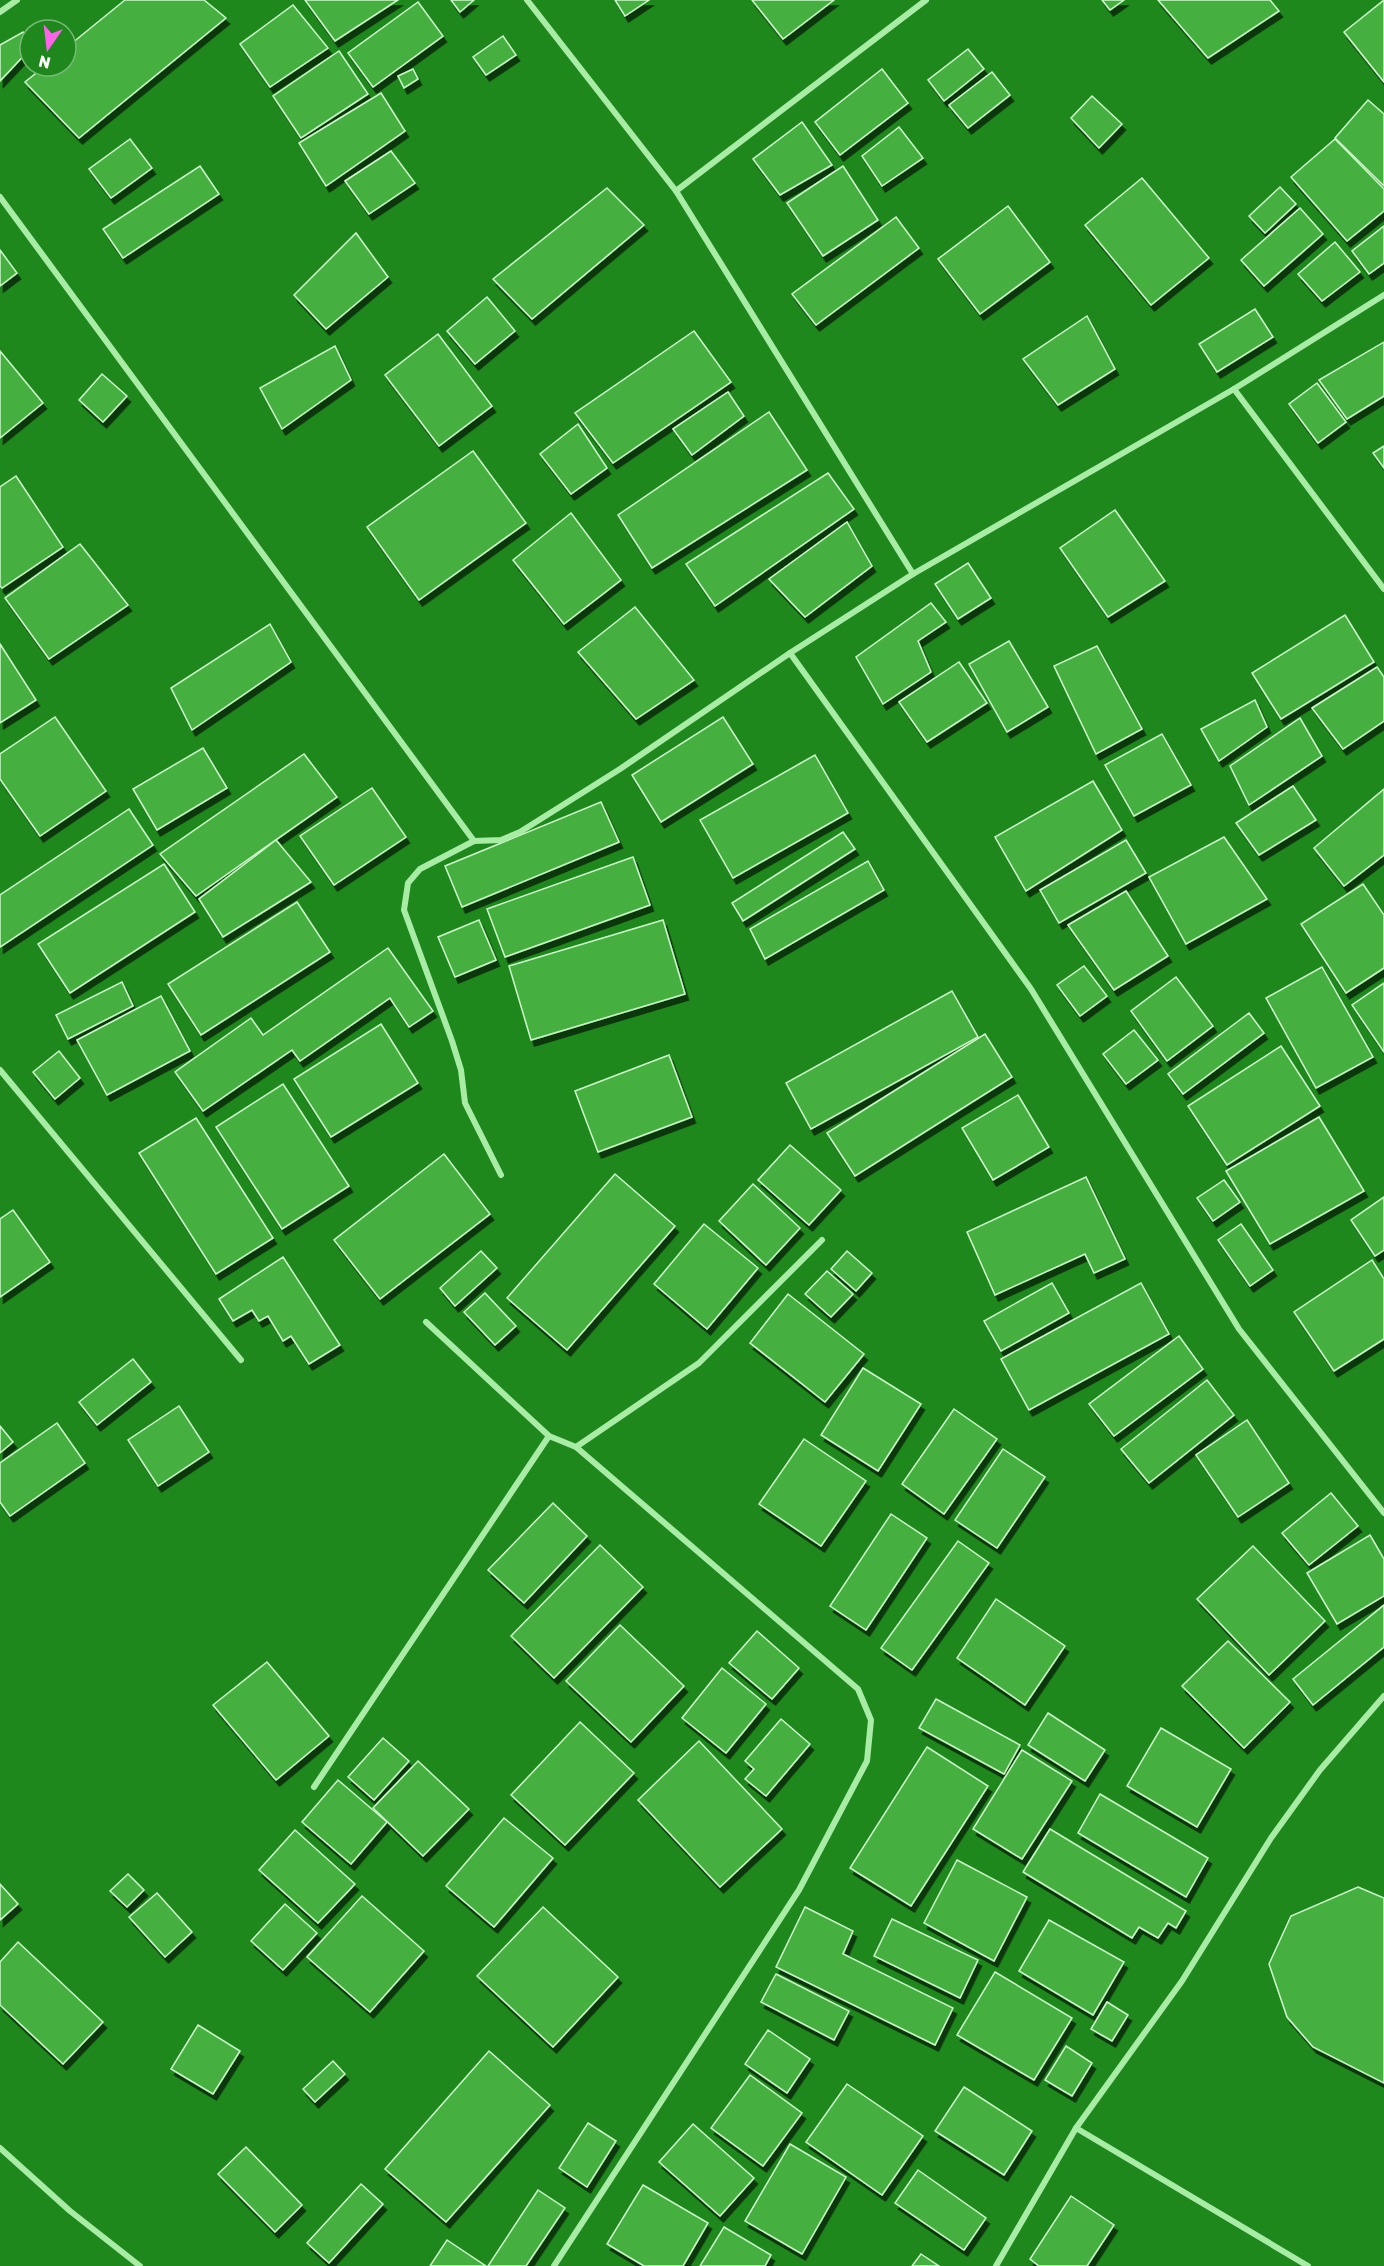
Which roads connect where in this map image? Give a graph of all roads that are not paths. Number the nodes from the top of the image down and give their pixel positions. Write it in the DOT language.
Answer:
graph roads {
  1 [pos="16,0"];
  2 [pos="526,0"];
  3 [pos="926,0"];
  4 [pos="0,12"];
  5 [pos="676,191"];
  6 [pos="0,197"];
  7 [pos="1384,295"];
  8 [pos="1234,389"];
  9 [pos="913,574"];
  10 [pos="1384,589"];
  11 [pos="790,653"];
  12 [pos="474,841"];
  13 [pos="0,1070"];
  14 [pos="501,1175"];
  15 [pos="822,1240"];
  16 [pos="426,1323"];
  17 [pos="241,1360"];
  18 [pos="549,1436"];
  19 [pos="576,1448"];
  20 [pos="1384,1513"];
  21 [pos="1384,1696"];
  22 [pos="314,1787"];
  23 [pos="1076,2128"];
  24 [pos="0,2148"];
  25 [pos="140,2266"];
  26 [pos="554,2266"];
  27 [pos="996,2266"];
  28 [pos="1308,2266"];
  1 -- 4 [label="street"];
  2 -- 5 [label="street"];
  3 -- 5 [label="street"];
  5 -- 9 [label="street"];
  6 -- 12 [label="street"];
  7 -- 8 [label="street"];
  8 -- 9 [label="street"];
  8 -- 10 [label="street"];
  9 -- 11 [label="street"];
  11 -- 12 [label="street"];
  11 -- 20 [label="street"];
  12 -- 14 [label="street"];
  13 -- 17 [label="street"];
  15 -- 19 [label="street"];
  16 -- 18 [label="street"];
  18 -- 19 [label="street"];
  18 -- 22 [label="street"];
  19 -- 26 [label="street"];
  21 -- 23 [label="street"];
  23 -- 27 [label="street"];
  23 -- 28 [label="street"];
  24 -- 25 [label="street"];
}
